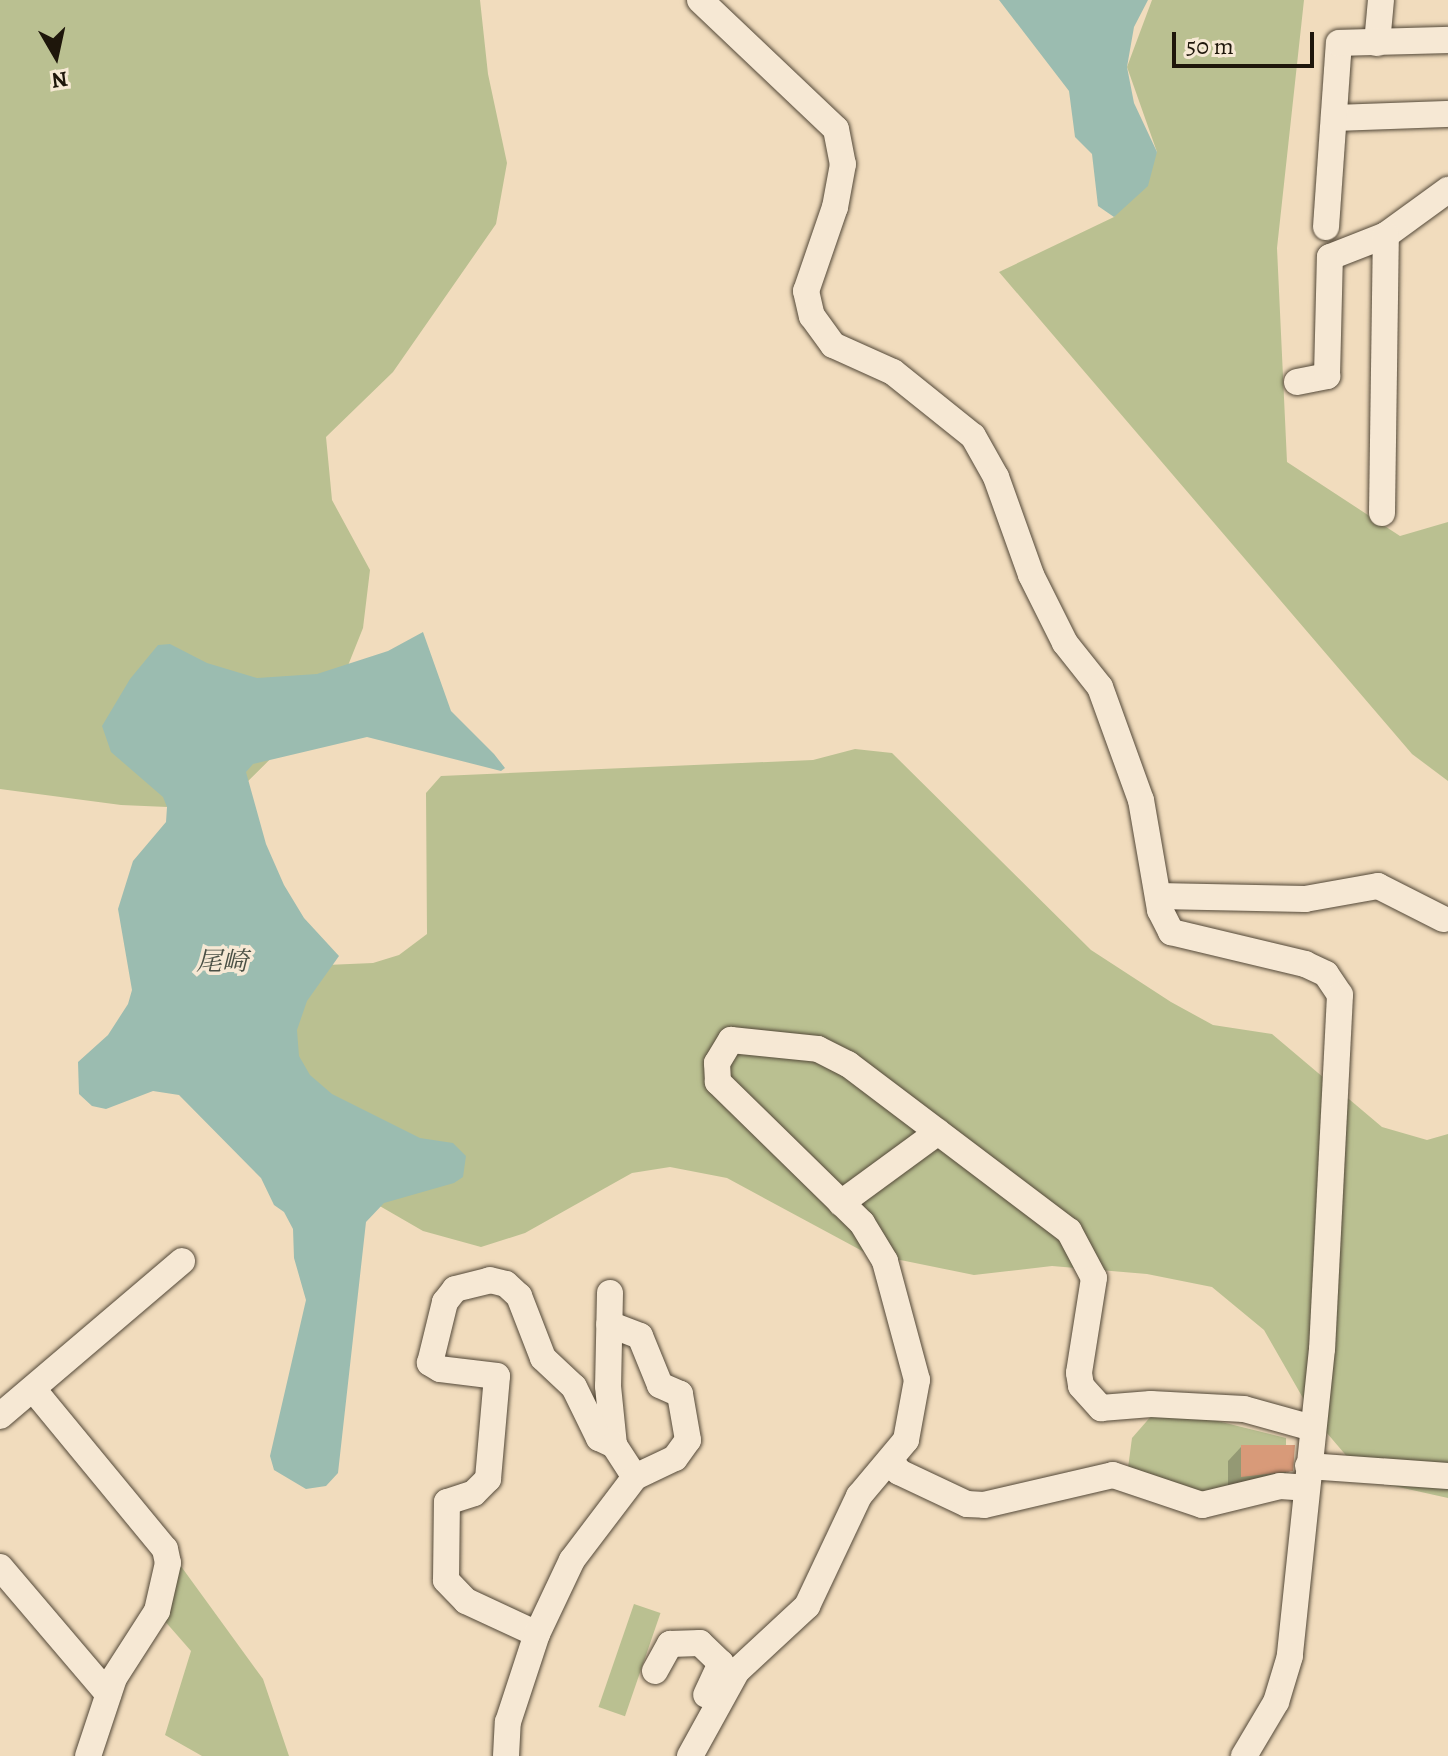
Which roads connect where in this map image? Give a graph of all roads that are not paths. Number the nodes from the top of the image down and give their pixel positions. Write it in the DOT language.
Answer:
graph roads {
  1 [pos="700,0"];
  2 [pos="1381,0"];
  3 [pos="1448,40"];
  4 [pos="1377,43"];
  5 [pos="1448,114"];
  6 [pos="1334,118"];
  7 [pos="1448,190"];
  8 [pos="1326,227"];
  9 [pos="1386,235"];
  10 [pos="1297,382"];
  11 [pos="1382,513"];
  12 [pos="1158,896"];
  13 [pos="1443,919"];
  14 [pos="938,1132"];
  15 [pos="841,1203"];
  16 [pos="182,1261"];
  17 [pos="610,1293"];
  18 [pos="609,1324"];
  19 [pos="33,1389"];
  20 [pos="0,1416"];
  21 [pos="1312,1428"];
  22 [pos="614,1445"];
  23 [pos="892,1462"];
  24 [pos="1448,1476"];
  25 [pos="635,1477"];
  26 [pos="1307,1477"];
  27 [pos="0,1567"];
  28 [pos="537,1634"];
  29 [pos="655,1671"];
  30 [pos="108,1694"];
  31 [pos="693,1752"];
  32 [pos="88,1756"];
  33 [pos="506,1756"];
  34 [pos="1244,1756"];
  1 -- 12 [label="street"];
  2 -- 4 [label="street"];
  3 -- 4 [label="street"];
  4 -- 6 [label="street"];
  5 -- 6 [label="street"];
  6 -- 8 [label="street"];
  7 -- 9 [label="street"];
  9 -- 10 [label="street"];
  9 -- 11 [label="street"];
  12 -- 13 [label="street"];
  12 -- 21 [label="street"];
  14 -- 15 [label="street"];
  14 -- 15 [label="street"];
  14 -- 21 [label="street"];
  15 -- 23 [label="street"];
  16 -- 19 [label="street"];
  17 -- 18 [label="street"];
  18 -- 22 [label="street"];
  18 -- 25 [label="street"];
  19 -- 20 [label="street"];
  19 -- 30 [label="street"];
  21 -- 26 [label="street"];
  22 -- 25 [label="street"];
  22 -- 28 [label="street"];
  23 -- 26 [label="street"];
  23 -- 31 [label="street"];
  24 -- 26 [label="street"];
  25 -- 28 [label="street"];
  26 -- 34 [label="street"];
  27 -- 30 [label="street"];
  28 -- 33 [label="street"];
  29 -- 31 [label="street"];
  30 -- 32 [label="street"];
}
